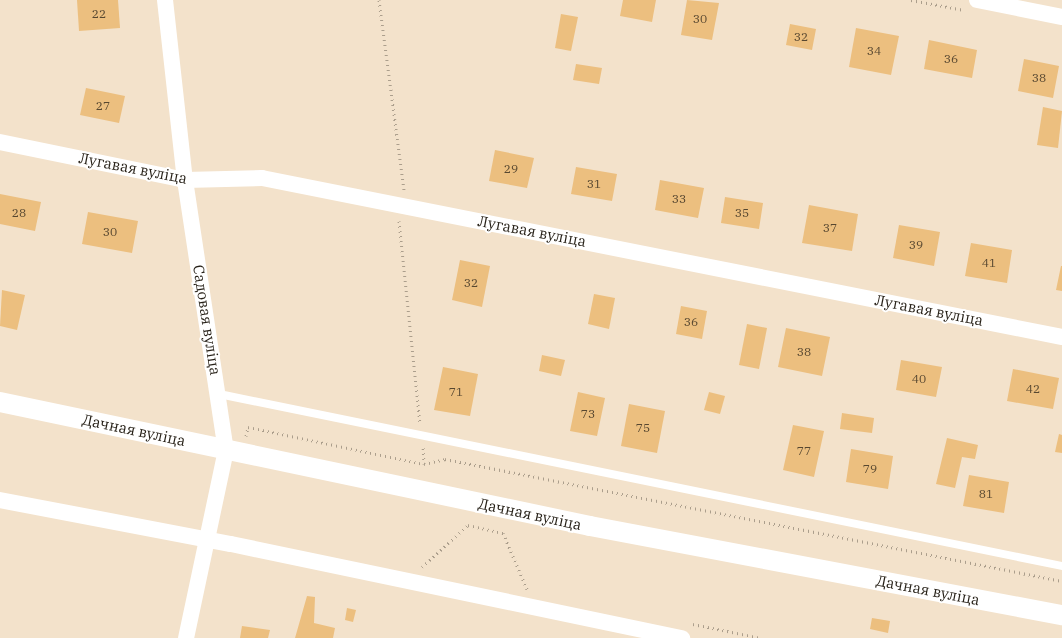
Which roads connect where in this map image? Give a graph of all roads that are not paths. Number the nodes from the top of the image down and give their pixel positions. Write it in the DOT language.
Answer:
graph roads {
  1 [pos="165,0"];
  2 [pos="977,0"];
  3 [pos="1062,17"];
  4 [pos="0,142"];
  5 [pos="185,180"];
  6 [pos="1062,337"];
  7 [pos="219,394"];
  8 [pos="0,402"];
  9 [pos="234,452"];
  10 [pos="0,500"];
  11 [pos="209,540"];
  12 [pos="1062,566"];
  13 [pos="1062,615"];
  14 [pos="186,638"];
  15 [pos="682,638"];
  1 -- 5 [label="street, Садовая вуліца"];
  2 -- 3 [label="street"];
  4 -- 5 [label="street, Лугавая вуліца"];
  5 -- 6 [label="street, Лугавая вуліца"];
  5 -- 7 [label="street, Садовая вуліца"];
  7 -- 9 [label="street, Садовая вуліца"];
  7 -- 12 [label="lane"];
  8 -- 9 [label="street, Дачная вуліца"];
  9 -- 11 [label="street, Садовая вуліца"];
  9 -- 13 [label="street, Дачная вуліца"];
  10 -- 11 [label="street"];
  11 -- 14 [label="street, Садовая вуліца"];
  11 -- 15 [label="street"];
}
